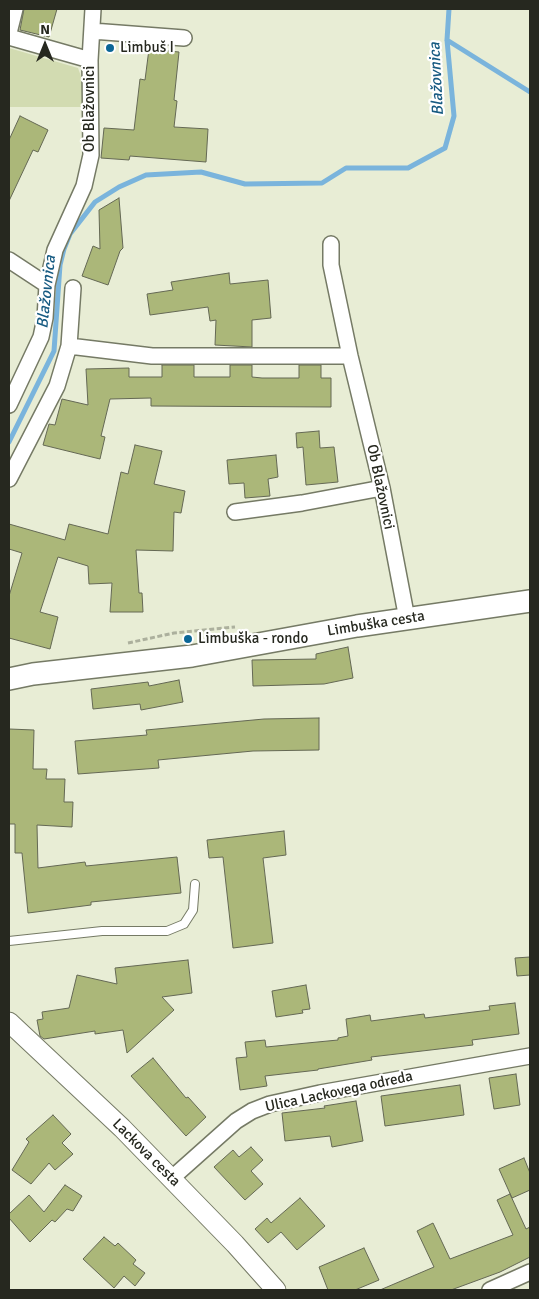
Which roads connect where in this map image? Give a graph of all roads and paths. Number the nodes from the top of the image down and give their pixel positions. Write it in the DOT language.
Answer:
graph roads {
  1 [pos="15,9"];
  2 [pos="93,9"];
  3 [pos="92,31"];
  4 [pos="9,32"];
  5 [pos="9,37"];
  6 [pos="184,38"];
  7 [pos="90,60"];
  8 [pos="331,244"];
  9 [pos="9,260"];
  10 [pos="47,285"];
  11 [pos="73,288"];
  12 [pos="69,346"];
  13 [pos="350,356"];
  14 [pos="9,405"];
  15 [pos="13,460"];
  16 [pos="9,479"];
  17 [pos="382,488"];
  18 [pos="235,512"];
  19 [pos="530,602"];
  20 [pos="407,619"];
  21 [pos="9,672"];
  22 [pos="33,674"];
  23 [pos="9,678"];
  24 [pos="195,884"];
  25 [pos="9,941"];
  26 [pos="9,1022"];
  27 [pos="530,1056"];
  28 [pos="172,1178"];
  29 [pos="530,1272"];
  30 [pos="276,1290"];
  31 [pos="490,1290"];
  1 -- 4 [label="street"];
  2 -- 3 [label="street, Ob Blažovnici"];
  3 -- 6 [label="street"];
  3 -- 7 [label="street, Ob Blažovnici"];
  5 -- 7 [label="street"];
  7 -- 10 [label="street, Ob Blažovnici"];
  8 -- 13 [label="street, Ob Blažovnici"];
  9 -- 10 [label="street"];
  10 -- 14 [label="street, Ob Blažovnici"];
  11 -- 12 [label="street"];
  12 -- 13 [label="street"];
  12 -- 15 [label="street"];
  13 -- 17 [label="street, Ob Blažovnici"];
  15 -- 16 [label="street"];
  17 -- 18 [label="street"];
  17 -- 20 [label="street, Ob Blažovnici"];
  19 -- 20 [label="main road, Limbuška cesta"];
  20 -- 22 [label="main road, Limbuška cesta"];
  21 -- 22 [label="main road"];
  22 -- 23 [label="main road"];
  24 -- 25 [label="lane"];
  26 -- 28 [label="street, Lackova cesta"];
  27 -- 28 [label="street, Ulica Lackovega odreda"];
  28 -- 30 [label="street, Lackova cesta"];
  29 -- 31 [label="street"];
}
